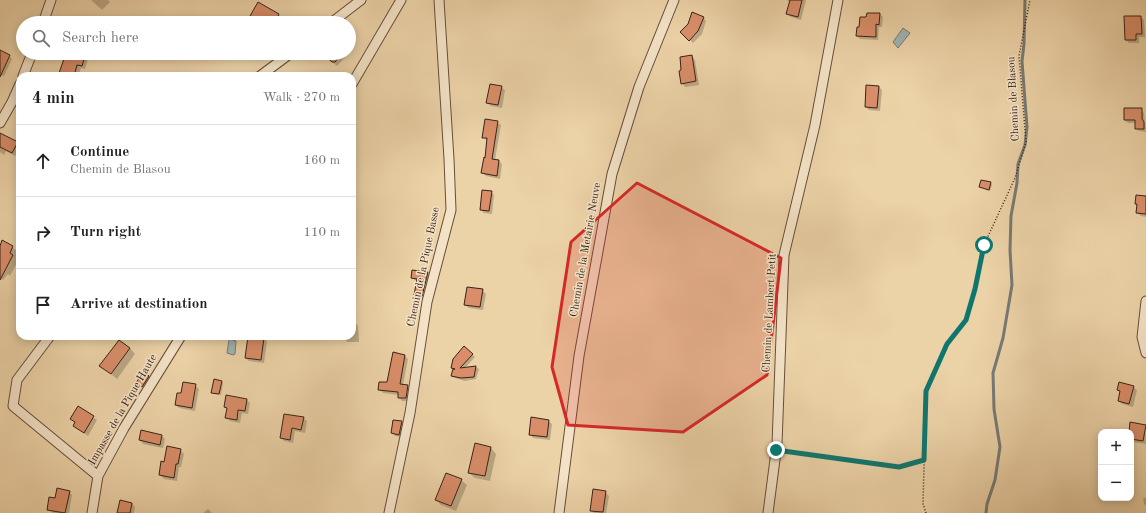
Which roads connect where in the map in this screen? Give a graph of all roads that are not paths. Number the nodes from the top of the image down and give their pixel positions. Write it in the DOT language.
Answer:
graph roads {
  1 [pos="51,0"];
  2 [pos="361,0"];
  3 [pos="401,0"];
  4 [pos="439,0"];
  5 [pos="674,0"];
  6 [pos="838,0"];
  7 [pos="45,16"];
  8 [pos="340,16"];
  9 [pos="29,60"];
  10 [pos="282,60"];
  11 [pos="25,72"];
  12 [pos="265,72"];
  13 [pos="356,77"];
  14 [pos="16,93"];
  15 [pos="0,123"];
  16 [pos="1146,301"];
  17 [pos="47,340"];
  18 [pos="179,340"];
  19 [pos="1146,353"];
  20 [pos="98,476"];
  21 [pos="92,513"];
  22 [pos="389,513"];
  23 [pos="559,513"];
  24 [pos="768,513"];
  1 -- 7 [label="street"];
  2 -- 8 [label="street"];
  3 -- 13 [label="street"];
  4 -- 22 [label="street, Chemin de la Pique Basse"];
  5 -- 23 [label="street, Chemin de la Metairie Neuve"];
  6 -- 24 [label="street, Chemin de Lambert Petit"];
  9 -- 11 [label="street"];
  10 -- 12 [label="street"];
  14 -- 15 [label="street"];
  16 -- 19 [label="street"];
  17 -- 20 [label="street"];
  18 -- 20 [label="street, Impasse de la Pique Haute"];
  20 -- 21 [label="street, Impasse de la Pique Haute"];
}
